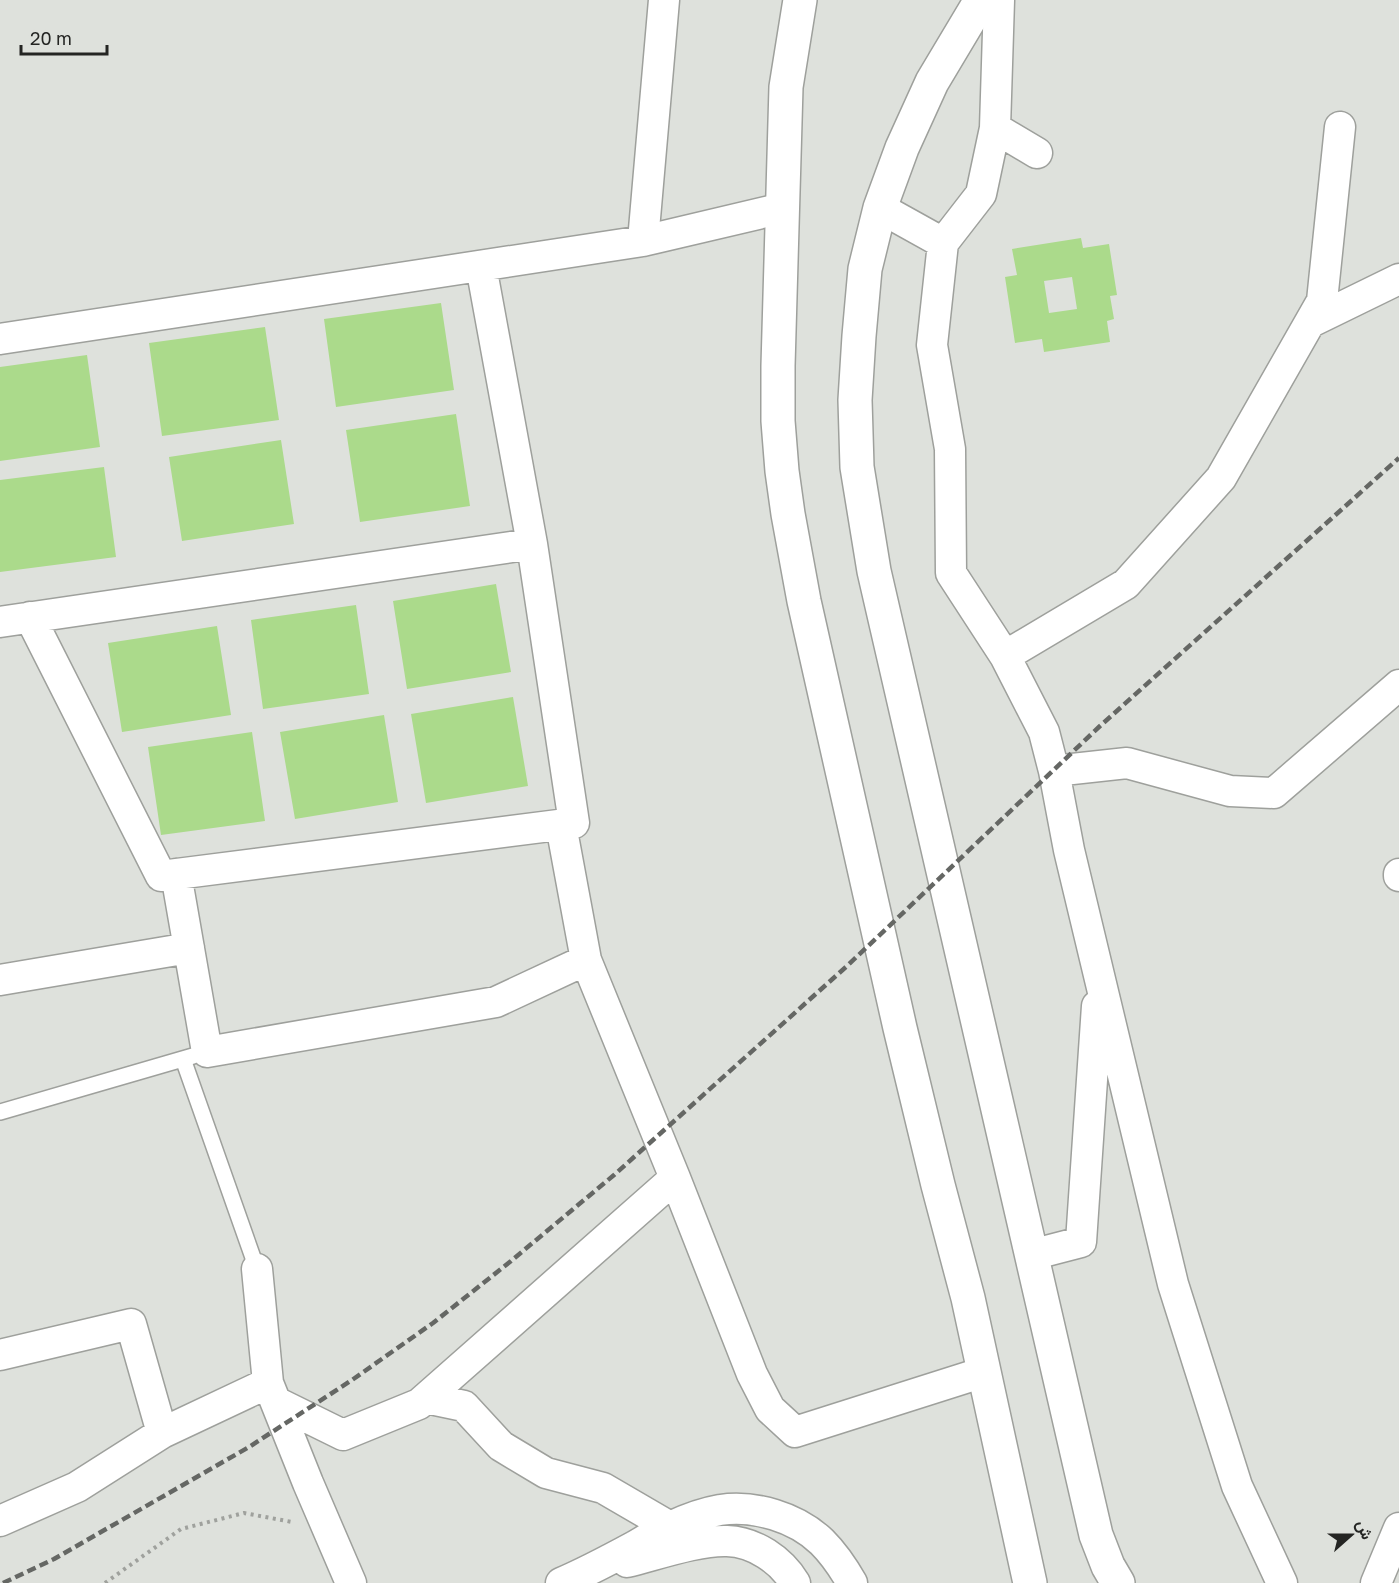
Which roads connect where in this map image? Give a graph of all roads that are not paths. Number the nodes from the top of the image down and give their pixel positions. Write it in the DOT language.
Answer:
graph roads {
  1 [pos="664,0"];
  2 [pos="800,0"];
  3 [pos="981,0"];
  4 [pos="999,0"];
  5 [pos="1340,127"];
  6 [pos="995,128"];
  7 [pos="1037,153"];
  8 [pos="880,207"];
  9 [pos="783,208"];
  10 [pos="643,241"];
  11 [pos="943,243"];
  12 [pos="481,266"];
  13 [pos="1399,279"];
  14 [pos="1311,322"];
  15 [pos="0,339"];
  16 [pos="532,544"];
  17 [pos="30,618"];
  18 [pos="0,622"];
  19 [pos="1005,656"];
  20 [pos="1399,684"];
  21 [pos="1054,771"];
  22 [pos="561,825"];
  23 [pos="176,874"];
  24 [pos="189,948"];
  25 [pos="586,960"];
  26 [pos="1099,976"];
  27 [pos="0,980"];
  28 [pos="195,1055"];
  29 [pos="0,1112"];
  30 [pos="675,1178"];
  31 [pos="1031,1256"];
  32 [pos="257,1269"];
  33 [pos="0,1355"];
  34 [pos="984,1372"];
  35 [pos="272,1392"];
  36 [pos="426,1398"];
  37 [pos="162,1433"];
  38 [pos="0,1521"];
  39 [pos="670,1527"];
  40 [pos="1399,1528"];
  41 [pos="589,1571"];
  42 [pos="351,1583"];
  43 [pos="561,1583"];
  44 [pos="795,1583"];
  45 [pos="852,1583"];
  46 [pos="1030,1583"];
  47 [pos="1118,1583"];
  48 [pos="1282,1583"];
  49 [pos="1376,1583"];
  1 -- 10 [label="street"];
  2 -- 9 [label="main road"];
  3 -- 8 [label="main road"];
  4 -- 6 [label="street"];
  5 -- 14 [label="street"];
  6 -- 7 [label="street"];
  6 -- 11 [label="street"];
  8 -- 11 [label="street"];
  8 -- 31 [label="main road"];
  9 -- 10 [label="street"];
  9 -- 34 [label="main road"];
  10 -- 12 [label="street"];
  11 -- 19 [label="street"];
  12 -- 15 [label="street"];
  12 -- 16 [label="street"];
  13 -- 14 [label="street"];
  14 -- 19 [label="street"];
  16 -- 17 [label="street"];
  16 -- 22 [label="street"];
  17 -- 18 [label="street"];
  17 -- 23 [label="street"];
  19 -- 21 [label="street"];
  20 -- 21 [label="street"];
  21 -- 26 [label="street"];
  22 -- 23 [label="street"];
  22 -- 25 [label="street"];
  23 -- 24 [label="street"];
  24 -- 27 [label="street"];
  24 -- 28 [label="street"];
  25 -- 28 [label="street"];
  25 -- 30 [label="street"];
  26 -- 31 [label="street"];
  26 -- 48 [label="street"];
  28 -- 29 [label="lane"];
  28 -- 32 [label="lane"];
  30 -- 34 [label="street"];
  30 -- 36 [label="street"];
  31 -- 47 [label="main road"];
  32 -- 35 [label="street"];
  33 -- 37 [label="street"];
  34 -- 46 [label="main road"];
  35 -- 36 [label="street"];
  35 -- 37 [label="street"];
  35 -- 42 [label="street"];
  36 -- 39 [label="street"];
  37 -- 38 [label="street"];
  39 -- 41 [label="street"];
  39 -- 45 [label="street"];
  40 -- 49 [label="street"];
  41 -- 43 [label="street"];
  41 -- 44 [label="street"];
}
